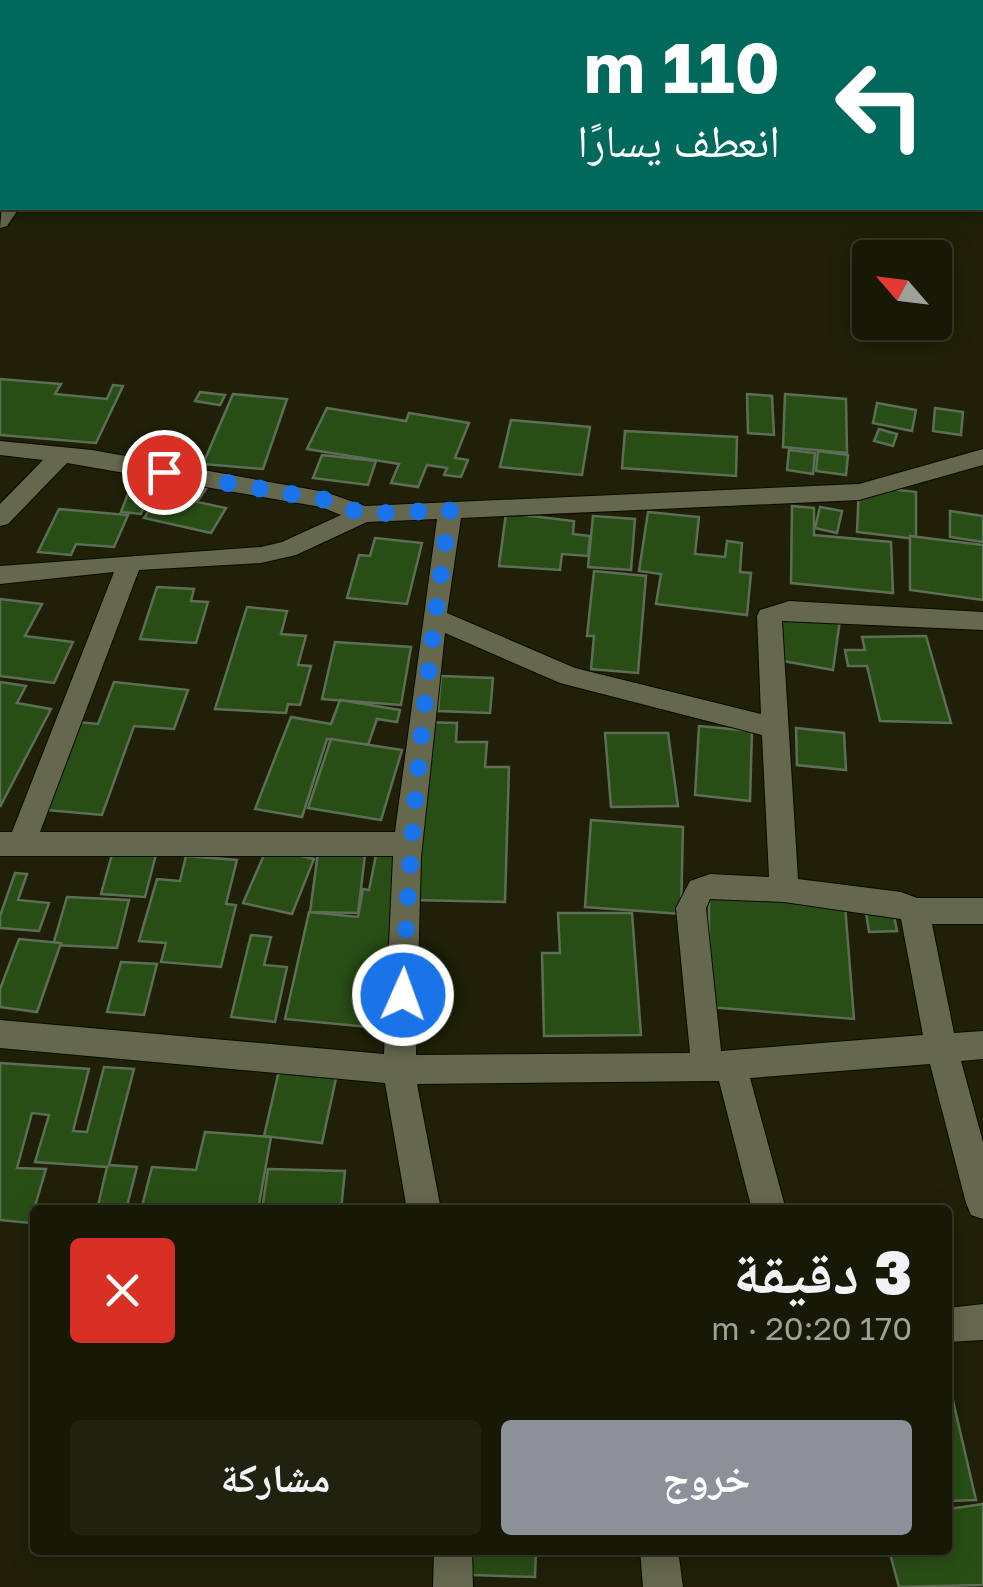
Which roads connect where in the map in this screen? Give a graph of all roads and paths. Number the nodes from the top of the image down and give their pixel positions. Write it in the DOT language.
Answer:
graph roads {
  1 [pos="0,448"];
  2 [pos="61,455"];
  3 [pos="983,457"];
  4 [pos="450,510"];
  5 [pos="363,514"];
  6 [pos="0,518"];
  7 [pos="130,562"];
  8 [pos="0,574"];
  9 [pos="434,618"];
  10 [pos="983,621"];
  11 [pos="774,728"];
  12 [pos="409,844"];
  13 [pos="10,845"];
  14 [pos="784,890"];
  15 [pos="912,911"];
  16 [pos="983,911"];
  17 [pos="0,1034"];
  18 [pos="983,1045"];
  19 [pos="942,1046"];
  20 [pos="719,1066"];
  21 [pos="400,1070"];
  22 [pos="983,1204"];
  23 [pos="423,1205"];
  24 [pos="767,1205"];
  25 [pos="983,1322"];
  26 [pos="952,1325"];
  27 [pos="453,1555"];
  28 [pos="660,1555"];
  29 [pos="454,1587"];
  30 [pos="664,1587"];
  1 -- 2 [label="street"];
  2 -- 5 [label="street"];
  2 -- 6 [label="street"];
  3 -- 4 [label="street"];
  4 -- 5 [label="street"];
  4 -- 9 [label="street"];
  5 -- 7 [label="street"];
  7 -- 8 [label="street"];
  7 -- 13 [label="street"];
  9 -- 11 [label="street"];
  9 -- 12 [label="street"];
  10 -- 11 [label="street"];
  11 -- 14 [label="street"];
  12 -- 13 [label="street"];
  12 -- 21 [label="street"];
  14 -- 15 [label="street"];
  14 -- 20 [label="street"];
  15 -- 16 [label="street"];
  15 -- 19 [label="street"];
  17 -- 21 [label="street"];
  18 -- 19 [label="street"];
  19 -- 20 [label="street"];
  19 -- 22 [label="street"];
  20 -- 21 [label="street"];
  20 -- 24 [label="street"];
  21 -- 23 [label="street"];
  25 -- 26 [label="street"];
  27 -- 29 [label="street"];
  28 -- 30 [label="street"];
}
